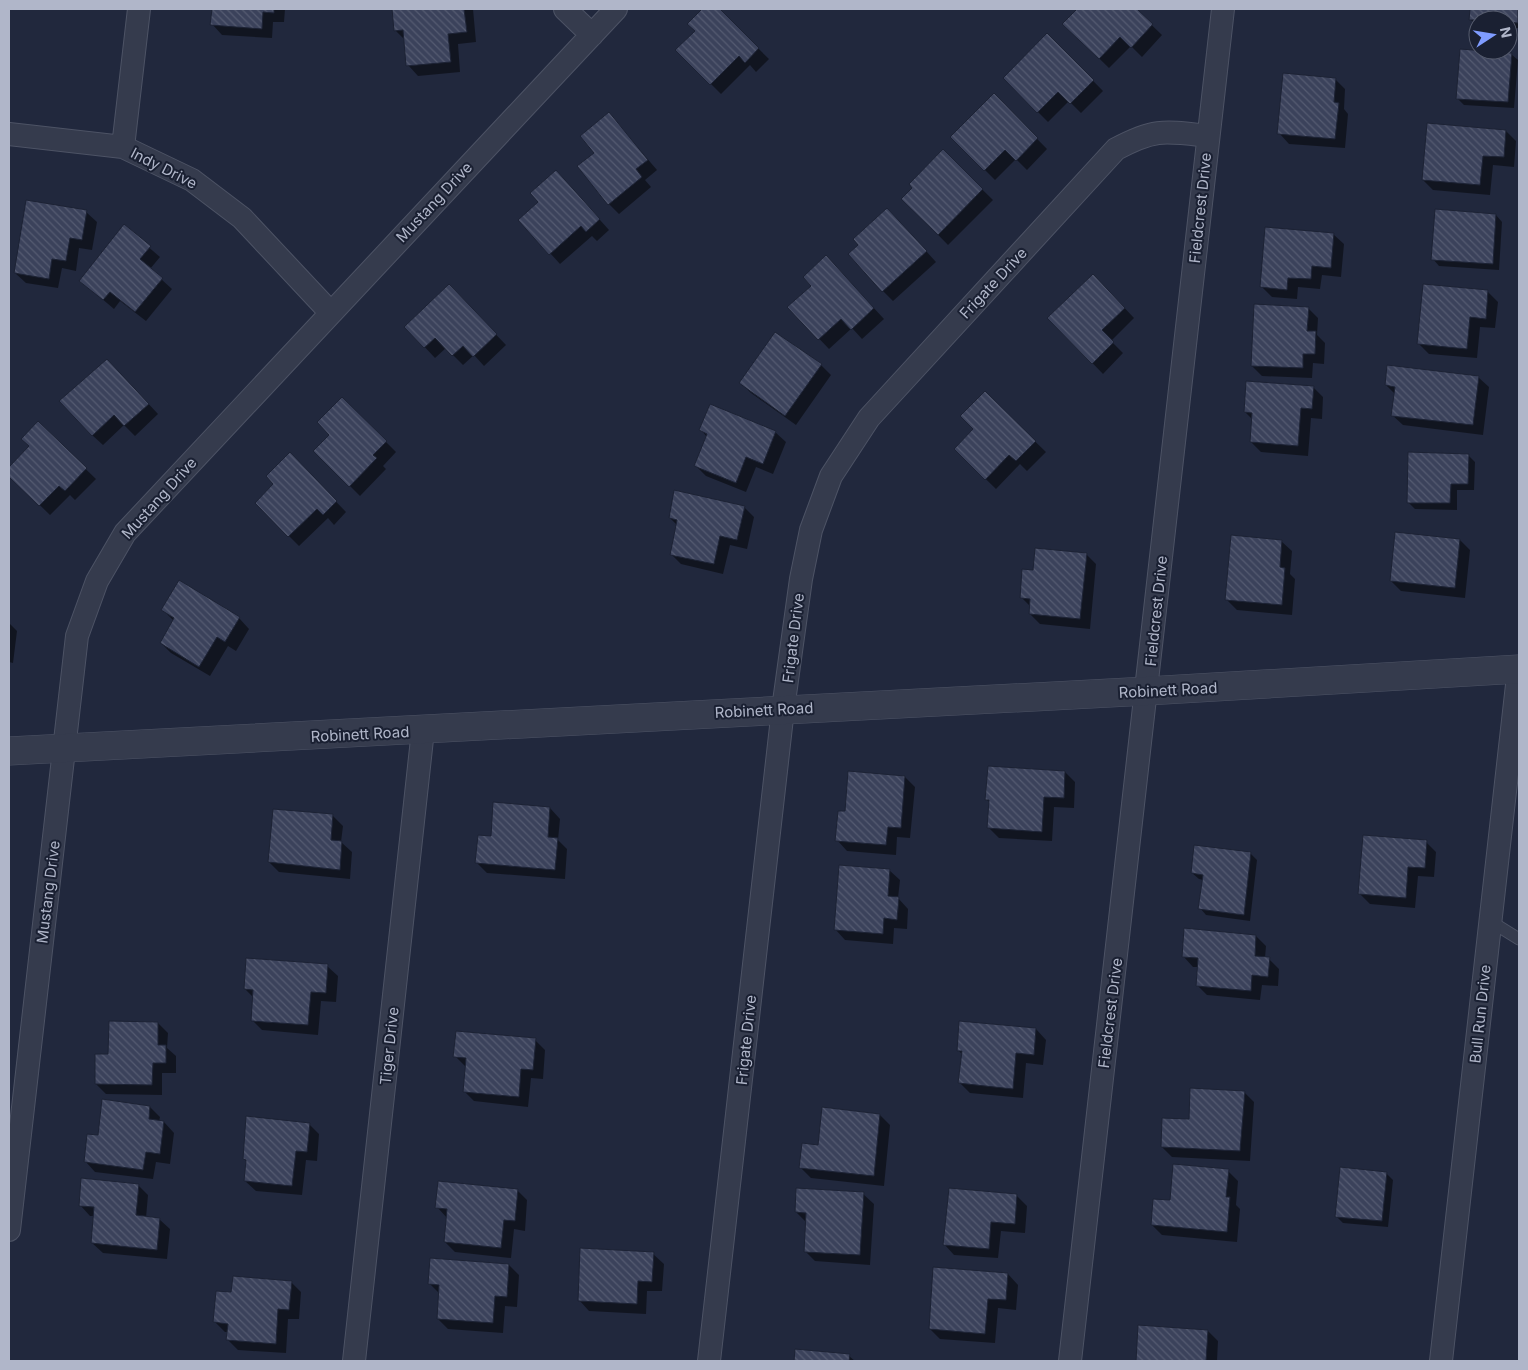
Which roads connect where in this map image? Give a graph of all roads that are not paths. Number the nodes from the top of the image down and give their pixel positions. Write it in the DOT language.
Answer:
graph roads {
  1 [pos="139,9"];
  2 [pos="565,9"];
  3 [pos="616,9"];
  4 [pos="1223,9"];
  5 [pos="592,35"];
  6 [pos="9,134"];
  7 [pos="1208,136"];
  8 [pos="123,147"];
  9 [pos="330,312"];
  10 [pos="1519,668"];
  11 [pos="1147,691"];
  12 [pos="784,709"];
  13 [pos="423,730"];
  14 [pos="64,749"];
  15 [pos="9,751"];
  16 [pos="1490,922"];
  17 [pos="1519,939"];
  18 [pos="9,1230"];
  19 [pos="354,1361"];
  20 [pos="709,1361"];
  21 [pos="1070,1361"];
  22 [pos="1441,1361"];
  1 -- 8 [label="street"];
  2 -- 5 [label="street"];
  3 -- 5 [label="street, Mustang Drive"];
  4 -- 7 [label="street, Fieldcrest Drive"];
  5 -- 9 [label="street, Mustang Drive"];
  6 -- 8 [label="street, Indy Drive"];
  7 -- 11 [label="street, Fieldcrest Drive"];
  7 -- 12 [label="street, Frigate Drive"];
  8 -- 9 [label="street, Indy Drive"];
  9 -- 14 [label="street, Mustang Drive"];
  10 -- 11 [label="street, Robinett Road"];
  10 -- 16 [label="street, Bull Run Drive"];
  11 -- 12 [label="street, Robinett Road"];
  11 -- 21 [label="street, Fieldcrest Drive"];
  12 -- 13 [label="street, Robinett Road"];
  12 -- 20 [label="street, Frigate Drive"];
  13 -- 14 [label="street, Robinett Road"];
  13 -- 19 [label="street, Tiger Drive"];
  14 -- 15 [label="street, Robinett Road"];
  14 -- 18 [label="street, Mustang Drive"];
  16 -- 17 [label="lane"];
  16 -- 22 [label="street, Bull Run Drive"];
}
